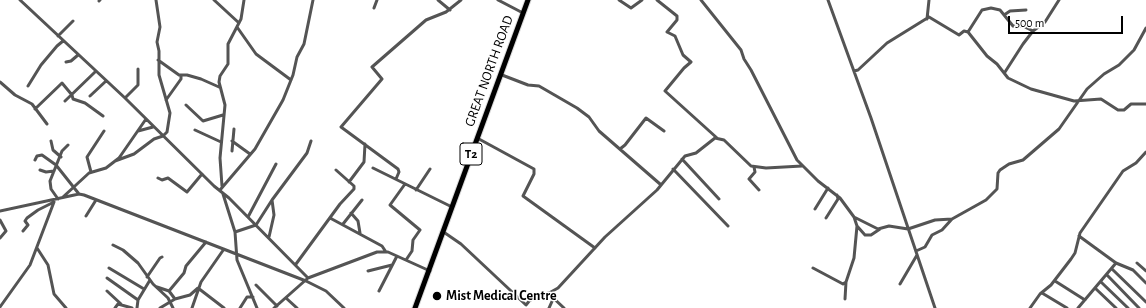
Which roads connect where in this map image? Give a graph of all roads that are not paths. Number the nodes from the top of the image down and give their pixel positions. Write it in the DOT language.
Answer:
graph roads {
  1 [pos="20,0"];
  2 [pos="156,0"];
  3 [pos="214,0"];
  4 [pos="244,0"];
  5 [pos="313,0"];
  6 [pos="377,0"];
  7 [pos="438,0"];
  8 [pos="461,0"];
  9 [pos="498,0"];
  10 [pos="529,0"];
  11 [pos="619,0"];
  12 [pos="642,0"];
  13 [pos="657,0"];
  14 [pos="701,0"];
  15 [pos="828,0"];
  16 [pos="929,0"];
  17 [pos="1059,0"];
  18 [pos="374,8"];
  19 [pos="450,10"];
  20 [pos="1026,10"];
  21 [pos="523,13"];
  22 [pos="1004,15"];
  23 [pos="926,19"];
  24 [pos="73,21"];
  25 [pos="239,24"];
  26 [pos="237,28"];
  27 [pos="1146,28"];
  28 [pos="1033,30"];
  29 [pos="968,32"];
  30 [pos="58,36"];
  31 [pos="63,41"];
  32 [pos="78,55"];
  33 [pos="158,60"];
  34 [pos="66,62"];
  35 [pos="138,69"];
  36 [pos="854,71"];
  37 [pos="95,72"];
  38 [pos="1005,72"];
  39 [pos="181,75"];
  40 [pos="502,75"];
  41 [pos="291,80"];
  42 [pos="106,81"];
  43 [pos="0,82"];
  44 [pos="28,86"];
  45 [pos="219,87"];
  46 [pos="72,95"];
  47 [pos="90,96"];
  48 [pos="125,98"];
  49 [pos="166,100"];
  50 [pos="65,101"];
  51 [pos="1079,101"];
  52 [pos="1146,104"];
  53 [pos="186,106"];
  54 [pos="35,109"];
  55 [pos="223,115"];
  56 [pos="103,116"];
  57 [pos="146,119"];
  58 [pos="47,124"];
  59 [pos="153,127"];
  60 [pos="195,130"];
  61 [pos="234,130"];
  62 [pos="104,131"];
  63 [pos="138,131"];
  64 [pos="664,131"];
  65 [pos="163,136"];
  66 [pos="717,138"];
  67 [pos="479,139"];
  68 [pos="52,141"];
  69 [pos="232,141"];
  70 [pos="311,141"];
  71 [pos="220,142"];
  72 [pos="365,144"];
  73 [pos="68,145"];
  74 [pos="620,149"];
  75 [pos="232,151"];
  76 [pos="1146,152"];
  77 [pos="250,154"];
  78 [pos="61,157"];
  79 [pos="682,159"];
  80 [pos="35,160"];
  81 [pos="115,161"];
  82 [pos="276,164"];
  83 [pos="56,165"];
  84 [pos="802,166"];
  85 [pos="754,167"];
  86 [pos="373,168"];
  87 [pos="430,169"];
  88 [pos="673,169"];
  89 [pos="40,170"];
  90 [pos="336,170"];
  91 [pos="54,171"];
  92 [pos="91,172"];
  93 [pos="202,174"];
  94 [pos="158,178"];
  95 [pos="396,179"];
  96 [pos="349,182"];
  97 [pos="405,184"];
  98 [pos="660,184"];
  99 [pos="222,186"];
  100 [pos="76,187"];
  101 [pos="828,188"];
  102 [pos="220,190"];
  103 [pos="416,190"];
  104 [pos="759,190"];
  105 [pos="78,194"];
  106 [pos="223,194"];
  107 [pos="837,195"];
  108 [pos="62,198"];
  109 [pos="719,199"];
  110 [pos="56,200"];
  111 [pos="96,200"];
  112 [pos="272,200"];
  113 [pos="362,200"];
  114 [pos="453,207"];
  115 [pos="815,209"];
  116 [pos="0,211"];
  117 [pos="351,213"];
  118 [pos="86,216"];
  119 [pos="248,217"];
  120 [pos="854,217"];
  121 [pos="330,218"];
  122 [pos="826,218"];
  123 [pos="952,219"];
  124 [pos="0,220"];
  125 [pos="343,224"];
  126 [pos="256,225"];
  127 [pos="728,226"];
  128 [pos="857,226"];
  129 [pos="880,229"];
  130 [pos="908,229"];
  131 [pos="23,231"];
  132 [pos="235,232"];
  133 [pos="360,233"];
  134 [pos="445,233"];
  135 [pos="269,236"];
  136 [pos="1079,236"];
  137 [pos="0,238"];
  138 [pos="206,242"];
  139 [pos="113,245"];
  140 [pos="36,248"];
  141 [pos="595,248"];
  142 [pos="224,249"];
  143 [pos="916,250"];
  144 [pos="386,252"];
  145 [pos="235,253"];
  146 [pos="917,255"];
  147 [pos="397,256"];
  148 [pos="162,257"];
  149 [pos="406,260"];
  150 [pos="1116,263"];
  151 [pos="1137,263"];
  152 [pos="296,264"];
  153 [pos="392,265"];
  154 [pos="109,268"];
  155 [pos="812,268"];
  156 [pos="1112,269"];
  157 [pos="368,271"];
  158 [pos="430,271"];
  159 [pos="1146,271"];
  160 [pos="1107,275"];
  161 [pos="107,278"];
  162 [pos="149,279"];
  163 [pos="307,279"];
  164 [pos="1054,280"];
  165 [pos="846,282"];
  166 [pos="1101,282"];
  167 [pos="1146,283"];
  168 [pos="900,284"];
  169 [pos="256,285"];
  170 [pos="156,287"];
  171 [pos="198,288"];
  172 [pos="1095,288"];
  173 [pos="144,289"];
  174 [pos="250,290"];
  175 [pos="107,291"];
  176 [pos="169,291"];
  177 [pos="379,291"];
  178 [pos="548,293"];
  179 [pos="1042,293"];
  180 [pos="247,297"];
  181 [pos="252,297"];
  182 [pos="554,297"];
  183 [pos="286,298"];
  184 [pos="175,299"];
  185 [pos="845,299"];
  186 [pos="138,300"];
  187 [pos="1085,300"];
  188 [pos="170,301"];
  189 [pos="1146,302"];
  190 [pos="121,304"];
  191 [pos="0,307"];
  192 [pos="276,307"];
  193 [pos="1031,307"];
  194 [pos="66,308"];
  195 [pos="115,308"];
  196 [pos="132,308"];
  197 [pos="138,308"];
  198 [pos="160,308"];
  199 [pos="173,308"];
  200 [pos="192,308"];
  201 [pos="224,308"];
  202 [pos="240,308"];
  203 [pos="257,308"];
  204 [pos="297,308"];
  205 [pos="344,308"];
  206 [pos="415,308"];
  207 [pos="418,308"];
  208 [pos="549,308"];
  209 [pos="564,308"];
  210 [pos="936,308"];
  211 [pos="1036,308"];
  212 [pos="1067,308"];
  213 [pos="1078,308"];
  214 [pos="1116,308"];
  215 [pos="1128,308"];
  216 [pos="1139,308"];
  1 -- 30 [label="street"];
  2 -- 33 [label="street"];
  3 -- 25 [label="street"];
  4 -- 25 [label="street"];
  5 -- 41 [label="street"];
  6 -- 18 [label="street"];
  7 -- 19 [label="street"];
  8 -- 19 [label="street"];
  9 -- 21 [label="street"];
  10 -- 21 [label="highway, GREAT NORTH ROAD / T2"];
  10 -- 40 [label="highway, GREAT NORTH ROAD / T2"];
  11 -- 12 [label="street"];
  13 -- 66 [label="street"];
  14 -- 84 [label="street"];
  15 -- 36 [label="street"];
  16 -- 23 [label="street"];
  17 -- 28 [label="street"];
  19 -- 72 [label="street"];
  20 -- 22 [label="street"];
  21 -- 114 [label="highway, GREAT NORTH ROAD / T2"];
  22 -- 28 [label="street"];
  22 -- 29 [label="street"];
  23 -- 29 [label="street"];
  23 -- 36 [label="street"];
  24 -- 30 [label="street"];
  25 -- 26 [label="street"];
  26 -- 41 [label="street"];
  26 -- 45 [label="street"];
  27 -- 51 [label="street"];
  28 -- 38 [label="street"];
  29 -- 38 [label="street"];
  30 -- 31 [label="street"];
  31 -- 32 [label="street"];
  31 -- 44 [label="street"];
  32 -- 34 [label="street"];
  32 -- 37 [label="street"];
  33 -- 39 [label="street"];
  33 -- 49 [label="street"];
  35 -- 48 [label="street"];
  36 -- 130 [label="street"];
  37 -- 42 [label="street"];
  37 -- 46 [label="street"];
  38 -- 51 [label="street"];
  39 -- 45 [label="street"];
  39 -- 49 [label="street"];
  40 -- 67 [label="highway, GREAT NORTH ROAD / T2"];
  40 -- 74 [label="street"];
  41 -- 77 [label="street"];
  42 -- 47 [label="street"];
  42 -- 48 [label="street"];
  43 -- 54 [label="street"];
  45 -- 55 [label="street"];
  46 -- 50 [label="street"];
  46 -- 54 [label="street"];
  46 -- 56 [label="street"];
  48 -- 57 [label="street"];
  49 -- 65 [label="street"];
  51 -- 52 [label="street"];
  51 -- 123 [label="street"];
  53 -- 55 [label="street"];
  54 -- 58 [label="street"];
  55 -- 71 [label="street"];
  57 -- 59 [label="street"];
  57 -- 63 [label="street"];
  59 -- 63 [label="street"];
  59 -- 65 [label="street"];
  60 -- 71 [label="street"];
  61 -- 69 [label="street"];
  62 -- 92 [label="street"];
  63 -- 81 [label="street"];
  64 -- 74 [label="street"];
  65 -- 81 [label="street"];
  65 -- 93 [label="street"];
  66 -- 79 [label="street"];
  66 -- 85 [label="street"];
  67 -- 114 [label="highway, GREAT NORTH ROAD / T2"];
  67 -- 141 [label="street"];
  68 -- 78 [label="street"];
  69 -- 75 [label="street"];
  69 -- 77 [label="street"];
  70 -- 112 [label="street"];
  71 -- 99 [label="street"];
  72 -- 95 [label="street"];
  72 -- 96 [label="street"];
  73 -- 78 [label="street"];
  74 -- 98 [label="street"];
  76 -- 136 [label="street"];
  77 -- 99 [label="street"];
  78 -- 83 [label="street"];
  79 -- 88 [label="street"];
  79 -- 109 [label="street"];
  80 -- 83 [label="street"];
  81 -- 92 [label="street"];
  82 -- 119 [label="street"];
  83 -- 91 [label="street"];
  83 -- 100 [label="street"];
  84 -- 85 [label="street"];
  84 -- 101 [label="street"];
  85 -- 104 [label="street"];
  86 -- 95 [label="street"];
  87 -- 103 [label="street"];
  88 -- 98 [label="street"];
  88 -- 127 [label="street"];
  89 -- 91 [label="street"];
  90 -- 96 [label="street"];
  91 -- 110 [label="street"];
  92 -- 100 [label="street"];
  93 -- 94 [label="street"];
  93 -- 102 [label="street"];
  95 -- 97 [label="street"];
  96 -- 121 [label="street"];
  97 -- 103 [label="street"];
  97 -- 149 [label="street"];
  98 -- 141 [label="street"];
  99 -- 102 [label="street"];
  100 -- 105 [label="street"];
  100 -- 108 [label="street"];
  101 -- 107 [label="street"];
  101 -- 115 [label="street"];
  102 -- 106 [label="street"];
  103 -- 114 [label="street"];
  105 -- 108 [label="street"];
  105 -- 111 [label="street"];
  106 -- 119 [label="street"];
  106 -- 132 [label="street"];
  107 -- 120 [label="street"];
  107 -- 122 [label="street"];
  108 -- 110 [label="street"];
  110 -- 116 [label="street"];
  110 -- 131 [label="street"];
  110 -- 140 [label="street"];
  111 -- 118 [label="street"];
  111 -- 138 [label="street"];
  112 -- 126 [label="street"];
  112 -- 135 [label="street"];
  113 -- 117 [label="street"];
  114 -- 134 [label="highway, GREAT NORTH ROAD / T2"];
  114 -- 158 [label="highway, GREAT NORTH ROAD / T2"];
  117 -- 125 [label="street"];
  117 -- 133 [label="street"];
  119 -- 126 [label="street"];
  120 -- 128 [label="street"];
  120 -- 129 [label="street"];
  121 -- 125 [label="street"];
  121 -- 152 [label="street"];
  123 -- 130 [label="street"];
  123 -- 143 [label="street"];
  124 -- 137 [label="street"];
  125 -- 133 [label="street"];
  126 -- 132 [label="street"];
  126 -- 135 [label="street"];
  128 -- 129 [label="street"];
  128 -- 165 [label="street"];
  129 -- 130 [label="street"];
  130 -- 143 [label="street"];
  132 -- 145 [label="street"];
  133 -- 144 [label="street"];
  134 -- 158 [label="highway, GREAT NORTH ROAD / T2"];
  134 -- 178 [label="street"];
  135 -- 152 [label="street"];
  136 -- 150 [label="street"];
  136 -- 164 [label="street"];
  138 -- 142 [label="street"];
  138 -- 176 [label="street"];
  139 -- 162 [label="street"];
  140 -- 191 [label="street"];
  140 -- 194 [label="street"];
  141 -- 178 [label="street"];
  142 -- 145 [label="street"];
  142 -- 171 [label="street"];
  143 -- 146 [label="street"];
  144 -- 147 [label="street"];
  144 -- 163 [label="street"];
  145 -- 163 [label="street"];
  145 -- 174 [label="street"];
  146 -- 168 [label="street"];
  146 -- 210 [label="street"];
  147 -- 149 [label="street"];
  147 -- 153 [label="street"];
  148 -- 162 [label="street"];
  149 -- 158 [label="street"];
  150 -- 156 [label="street"];
  150 -- 167 [label="street"];
  151 -- 159 [label="street"];
  152 -- 163 [label="street"];
  153 -- 157 [label="street"];
  153 -- 177 [label="street"];
  154 -- 173 [label="street"];
  155 -- 165 [label="street"];
  156 -- 160 [label="street"];
  156 -- 189 [label="street"];
  158 -- 206 [label="highway, GREAT NORTH ROAD / T2"];
  158 -- 207 [label="highway, GREAT NORTH ROAD / T2"];
  160 -- 166 [label="street"];
  160 -- 216 [label="street"];
  161 -- 186 [label="street"];
  162 -- 170 [label="street"];
  162 -- 173 [label="street"];
  163 -- 183 [label="street"];
  163 -- 205 [label="street"];
  164 -- 179 [label="street"];
  164 -- 187 [label="street"];
  165 -- 185 [label="street"];
  166 -- 172 [label="street"];
  166 -- 215 [label="street"];
  169 -- 192 [label="street"];
  170 -- 176 [label="street"];
  170 -- 188 [label="street"];
  171 -- 184 [label="street"];
  171 -- 200 [label="street"];
  171 -- 201 [label="street"];
  172 -- 187 [label="street"];
  172 -- 214 [label="street"];
  173 -- 186 [label="street"];
  174 -- 180 [label="street"];
  174 -- 181 [label="street"];
  175 -- 190 [label="street"];
  176 -- 184 [label="street"];
  178 -- 182 [label="street"];
  179 -- 193 [label="street"];
  179 -- 212 [label="street"];
  180 -- 181 [label="street"];
  180 -- 202 [label="street"];
  181 -- 203 [label="street"];
  182 -- 208 [label="street"];
  182 -- 209 [label="street"];
  183 -- 192 [label="street"];
  183 -- 204 [label="street"];
  184 -- 188 [label="street"];
  186 -- 197 [label="street"];
  187 -- 213 [label="street"];
  188 -- 198 [label="street"];
  188 -- 199 [label="street"];
  190 -- 195 [label="street"];
  190 -- 196 [label="street"];
  193 -- 211 [label="street"];
}
